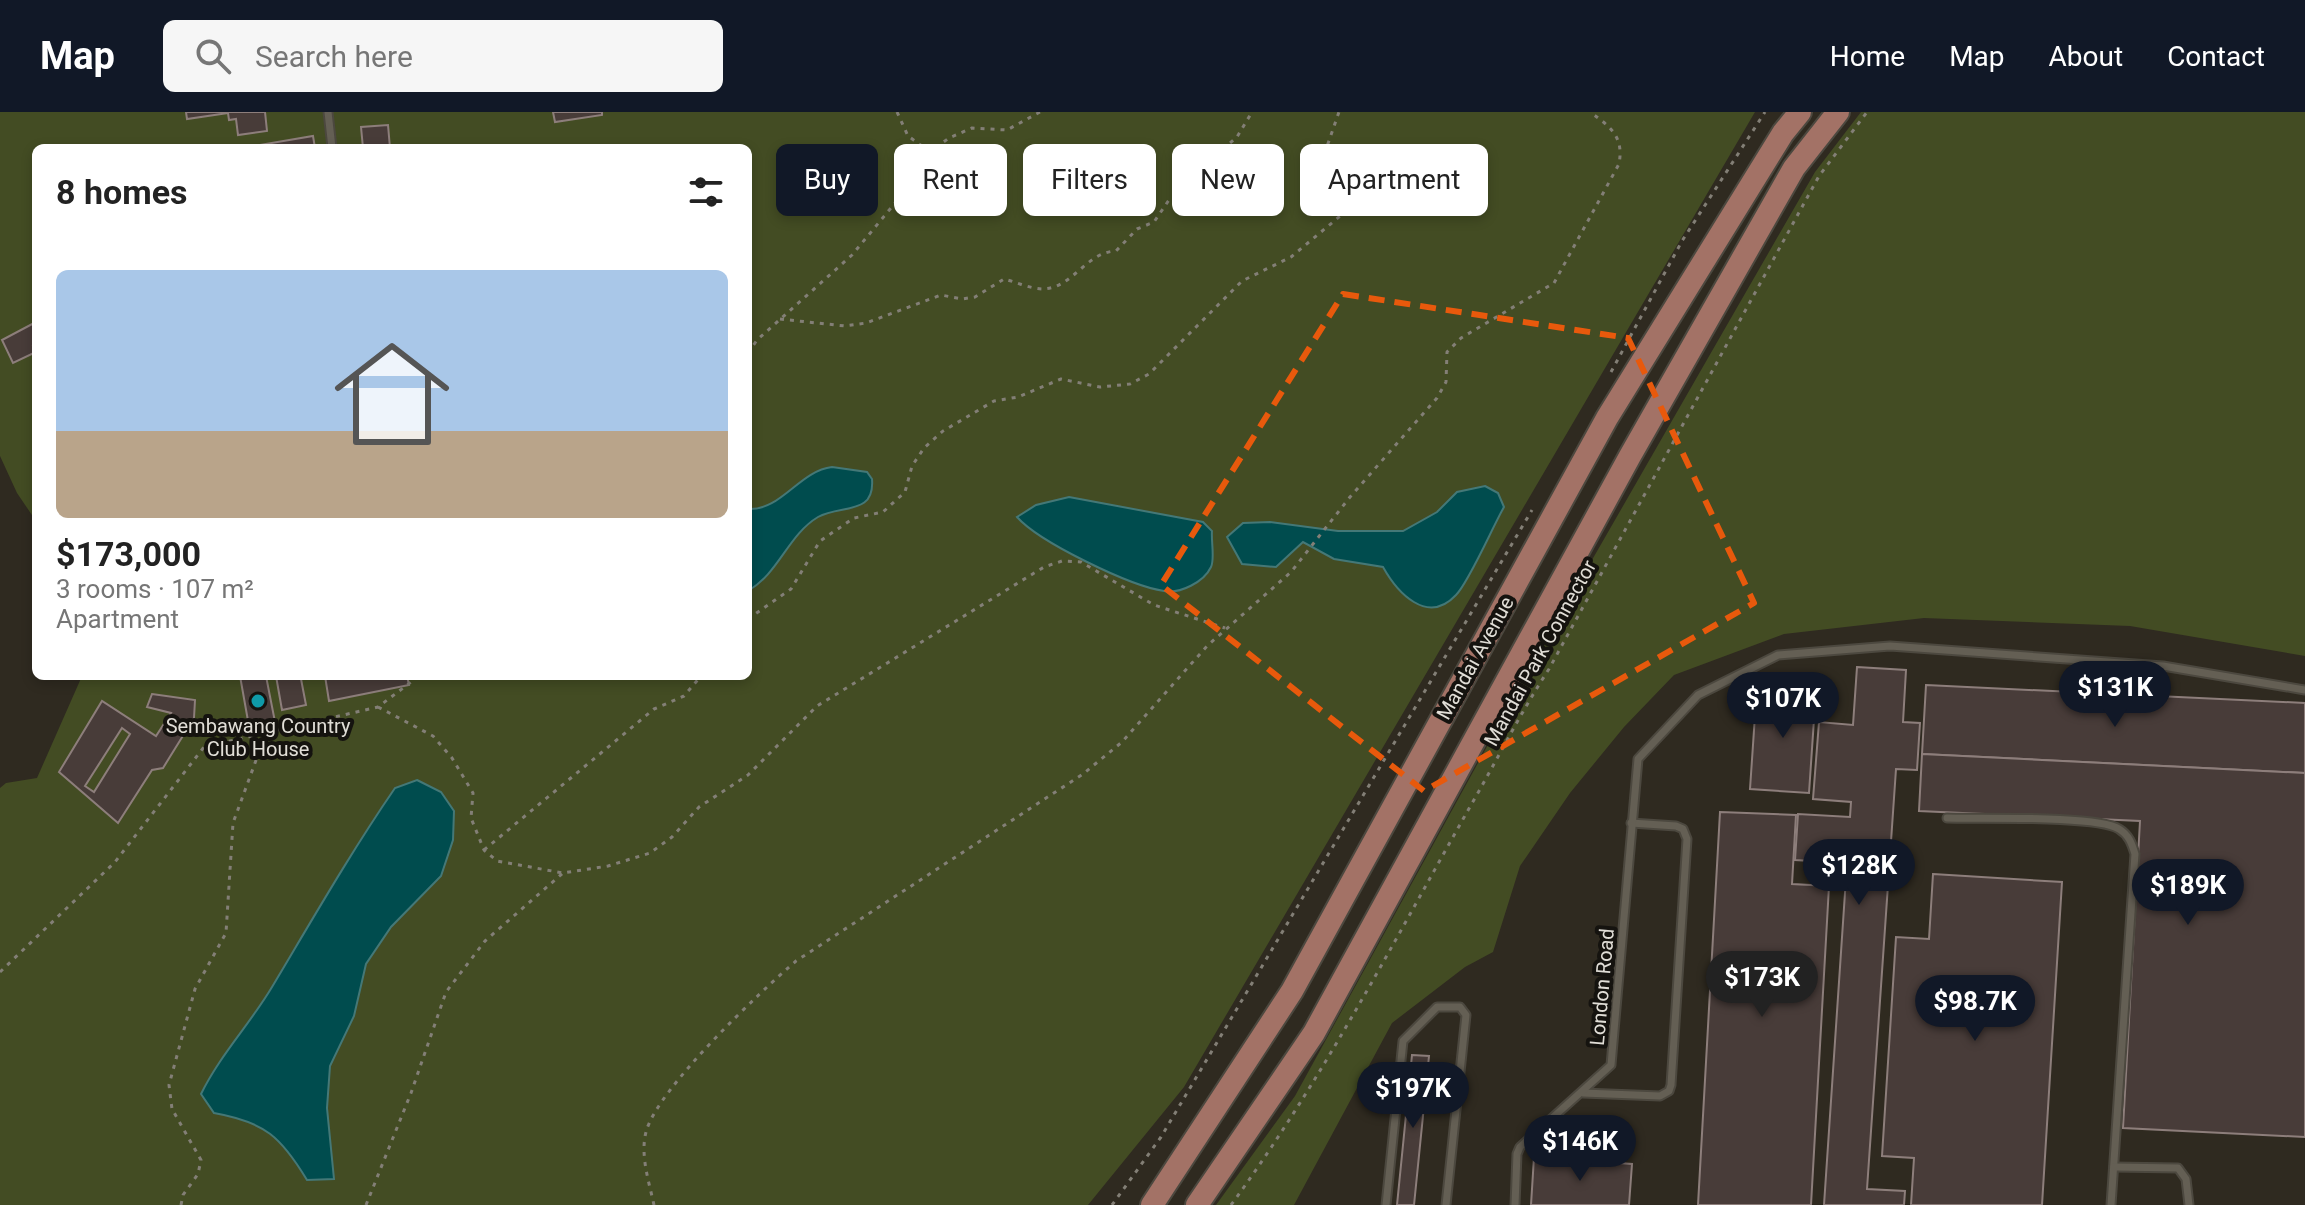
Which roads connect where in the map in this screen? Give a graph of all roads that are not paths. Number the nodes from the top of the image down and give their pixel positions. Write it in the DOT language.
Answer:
graph roads {
  1 [pos="328,112"];
  2 [pos="1800,112"];
  3 [pos="1838,112"];
  4 [pos="332,144"];
  5 [pos="2305,690"];
  6 [pos="1947,818"];
  7 [pos="1631,823"];
  8 [pos="1583,1093"];
  9 [pos="2114,1167"];
  10 [pos="1152,1205"];
  11 [pos="1197,1205"];
  12 [pos="1386,1205"];
  13 [pos="1446,1205"];
  14 [pos="1515,1205"];
  15 [pos="2111,1205"];
  16 [pos="2189,1205"];
  1 -- 4 [label="lane"];
  2 -- 10 [label="main road, Mandai Avenue"];
  3 -- 11 [label="main road, Mandai Avenue"];
  5 -- 7 [label="lane, London Road"];
  6 -- 9 [label="lane"];
  7 -- 8 [label="lane, London Road"];
  7 -- 8 [label="lane"];
  8 -- 14 [label="lane, London Road"];
  9 -- 15 [label="lane"];
  9 -- 16 [label="lane"];
  12 -- 13 [label="lane"];
}
